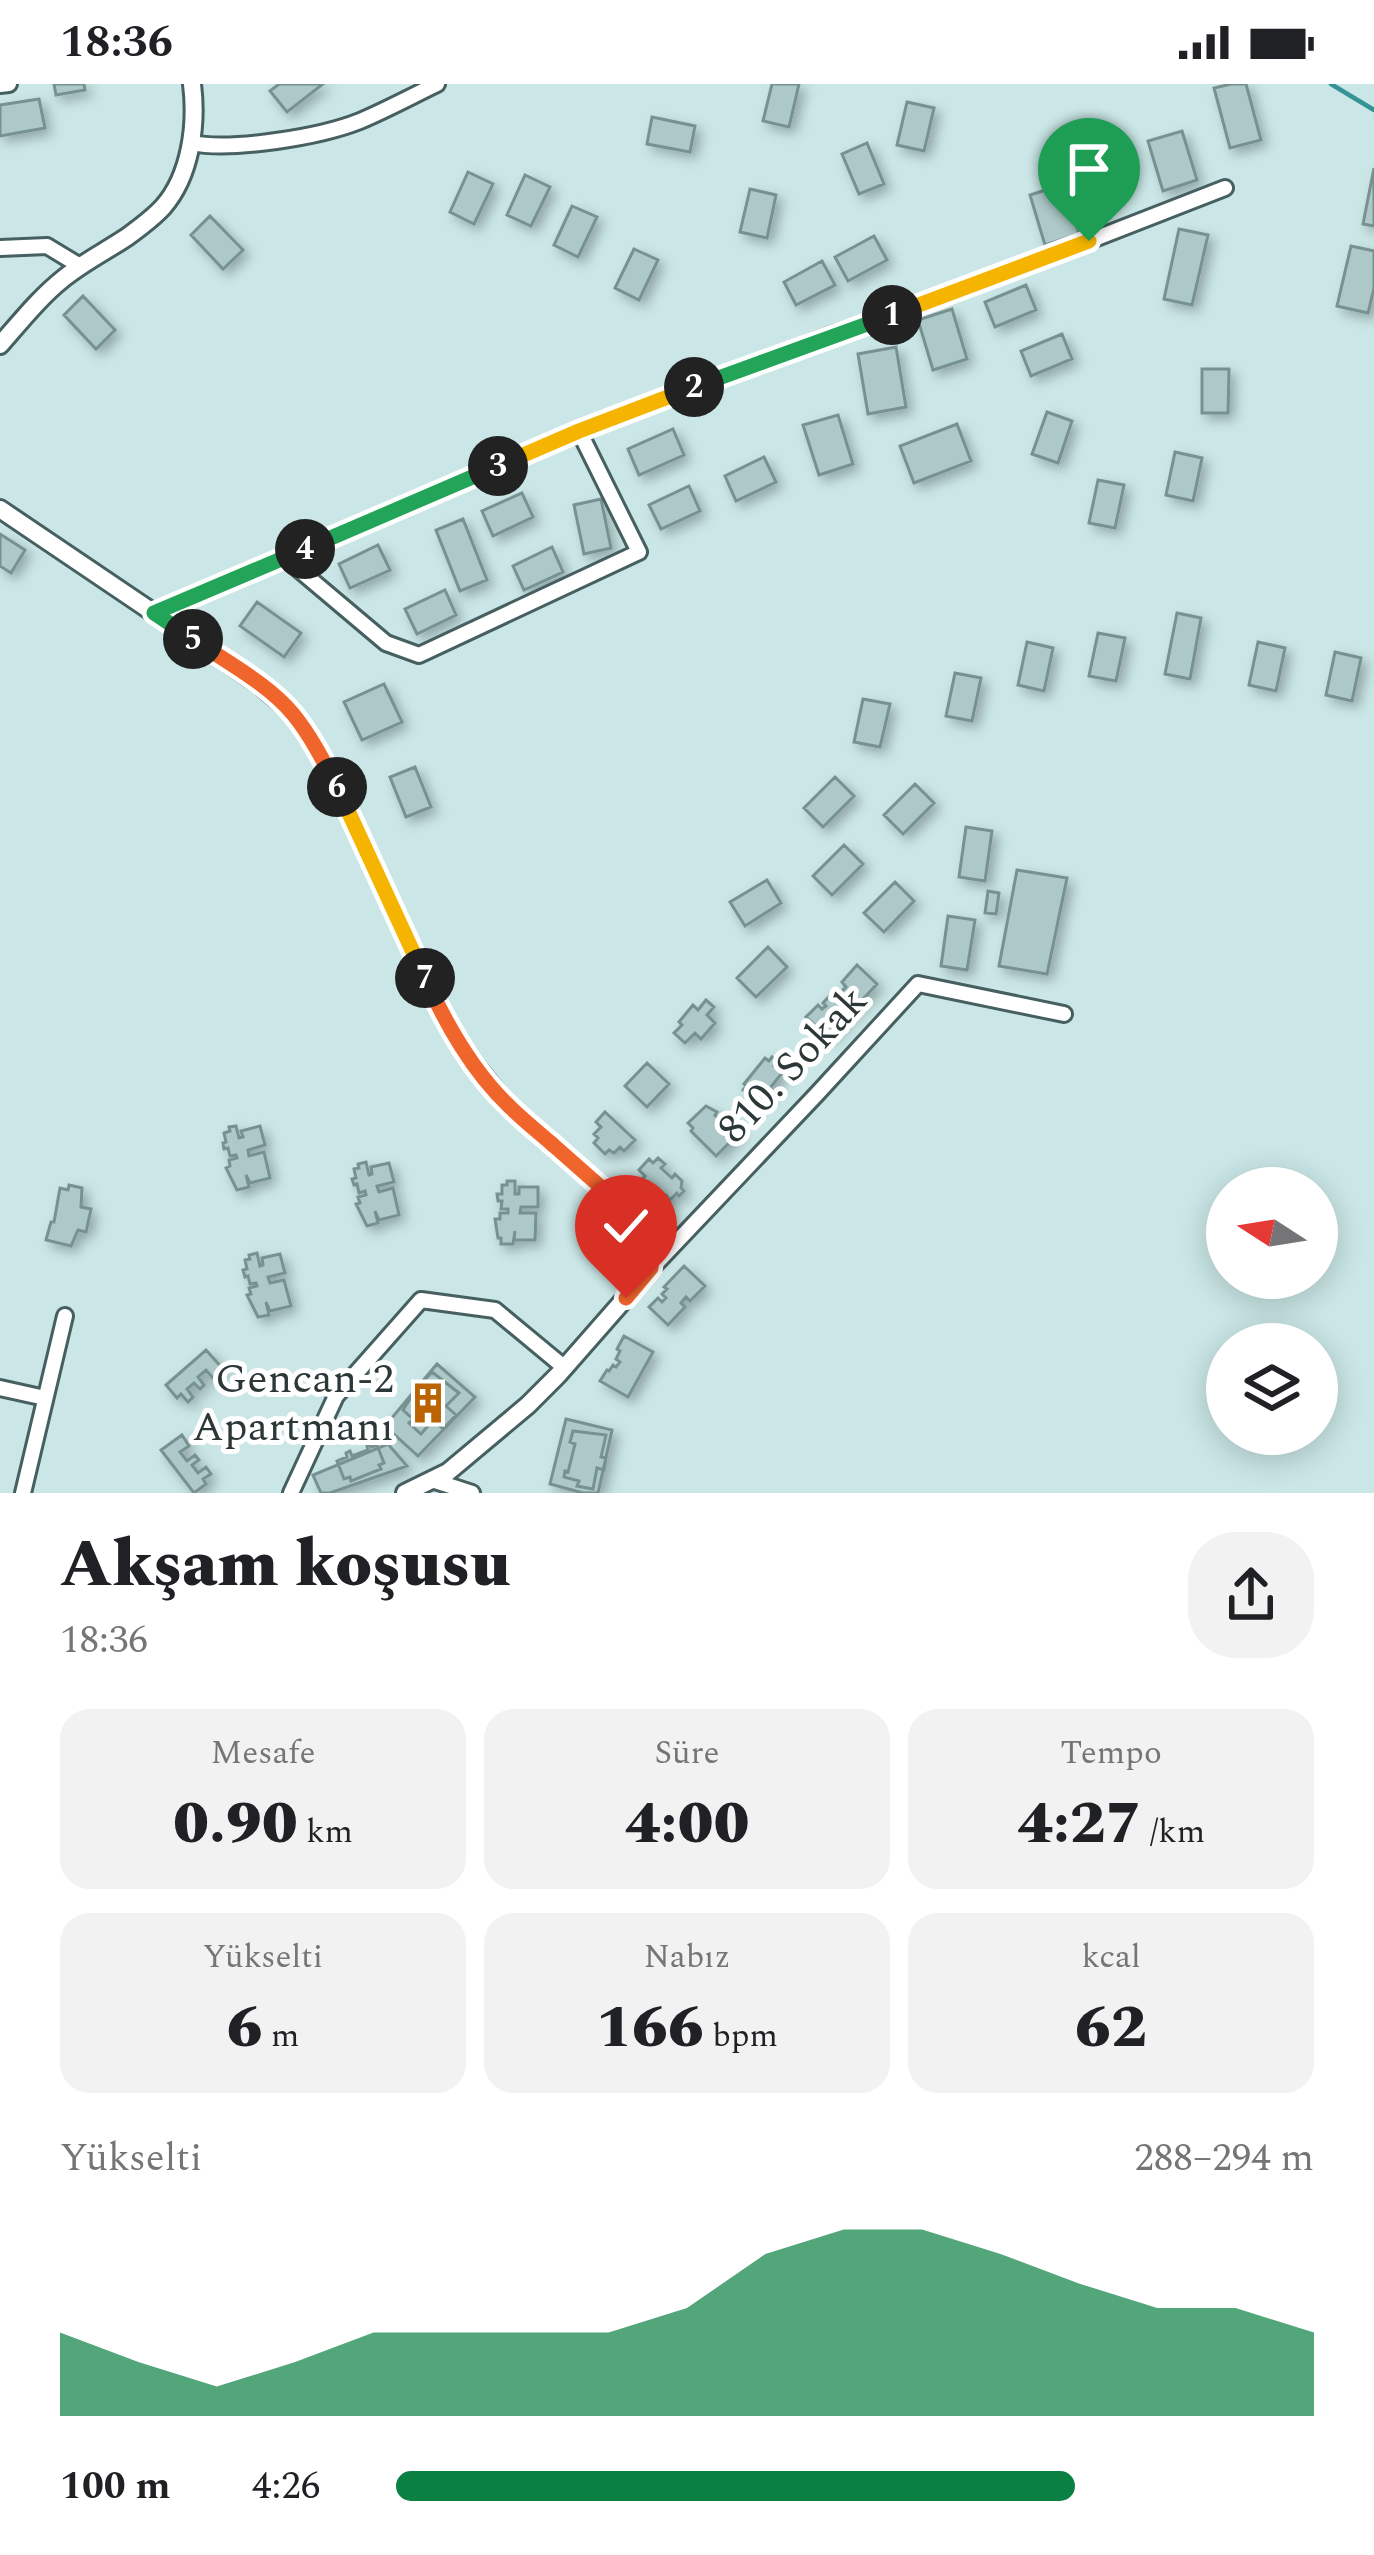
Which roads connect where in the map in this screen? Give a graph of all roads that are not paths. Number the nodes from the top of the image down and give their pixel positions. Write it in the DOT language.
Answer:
graph roads {
  1 [pos="9,84"];
  2 [pos="192,84"];
  3 [pos="437,84"];
  4 [pos="0,86"];
  5 [pos="191,143"];
  6 [pos="1225,188"];
  7 [pos="0,248"];
  8 [pos="80,266"];
  9 [pos="0,344"];
  10 [pos="579,431"];
  11 [pos="0,509"];
  12 [pos="284,557"];
  13 [pos="154,613"];
  14 [pos="1064,1014"];
  15 [pos="651,1268"];
  16 [pos="65,1316"];
  17 [pos="565,1368"];
  18 [pos="0,1388"];
  19 [pos="45,1398"];
  20 [pos="432,1480"];
  21 [pos="23,1493"];
  22 [pos="292,1493"];
  23 [pos="405,1493"];
  24 [pos="472,1493"];
  1 -- 4 [label="street"];
  2 -- 5 [label="street"];
  3 -- 5 [label="street"];
  5 -- 8 [label="street"];
  6 -- 10 [label="street"];
  7 -- 8 [label="street"];
  8 -- 9 [label="street"];
  10 -- 12 [label="street"];
  10 -- 12 [label="street"];
  11 -- 13 [label="street"];
  12 -- 13 [label="street"];
  13 -- 15 [label="street"];
  14 -- 15 [label="street, 810. Sokak"];
  15 -- 17 [label="street, 810. Sokak"];
  16 -- 19 [label="street"];
  17 -- 20 [label="street, 810. Sokak"];
  17 -- 22 [label="street"];
  18 -- 19 [label="street"];
  19 -- 21 [label="street"];
  20 -- 23 [label="street, 810. Sokak"];
  20 -- 24 [label="street"];
}
